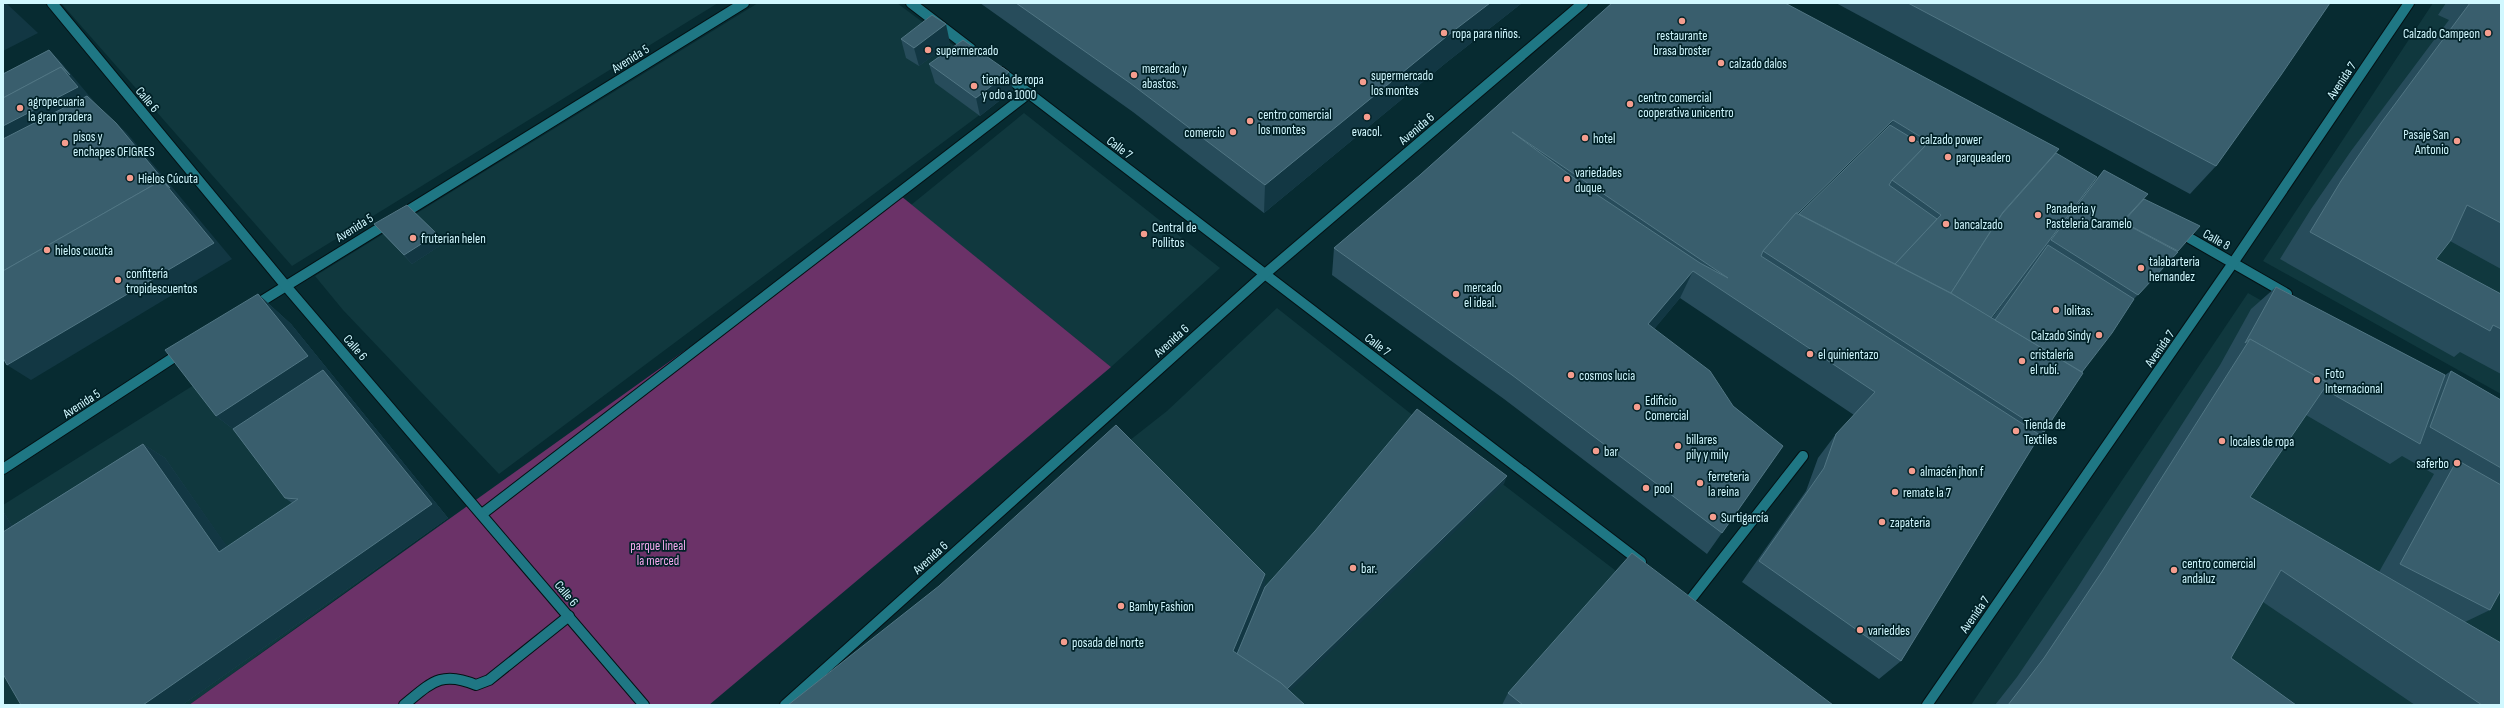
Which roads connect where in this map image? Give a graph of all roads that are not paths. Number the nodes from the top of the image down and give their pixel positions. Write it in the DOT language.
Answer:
graph roads {
  1 [pos="52,3"];
  2 [pos="744,3"];
  3 [pos="911,3"];
  4 [pos="1583,3"];
  5 [pos="2409,3"];
  6 [pos="979,55"];
  7 [pos="992,64"];
  8 [pos="1028,93"];
  9 [pos="2171,228"];
  10 [pos="2233,263"];
  11 [pos="1264,274"];
  12 [pos="285,285"];
  13 [pos="2295,298"];
  14 [pos="246,311"];
  15 [pos="193,345"];
  16 [pos="1803,456"];
  17 [pos="3,469"];
  18 [pos="482,514"];
  19 [pos="1647,566"];
  20 [pos="1691,599"];
  21 [pos="569,616"];
  22 [pos="404,705"];
  23 [pos="644,705"];
  24 [pos="785,705"];
  25 [pos="1927,705"];
  1 -- 12 [label="street, Calle 6"];
  2 -- 12 [label="street, Avenida 5"];
  3 -- 6 [label="street"];
  4 -- 11 [label="street, Avenida 6"];
  5 -- 10 [label="street, Avenida 7"];
  7 -- 8 [label="street, Calle 7"];
  8 -- 11 [label="street, Calle 7"];
  8 -- 18 [label="street"];
  9 -- 10 [label="street, Calle 8"];
  10 -- 13 [label="street, Calle 8"];
  10 -- 25 [label="street, Avenida 7"];
  11 -- 19 [label="street, Calle 7"];
  11 -- 24 [label="street, Avenida 6"];
  12 -- 14 [label="street, Avenida 5"];
  12 -- 18 [label="street, Calle 6"];
  15 -- 17 [label="street, Avenida 5"];
  16 -- 20 [label="street"];
  18 -- 21 [label="street, Calle 6"];
  21 -- 22 [label="street"];
  21 -- 23 [label="street, Calle 6"];
}
